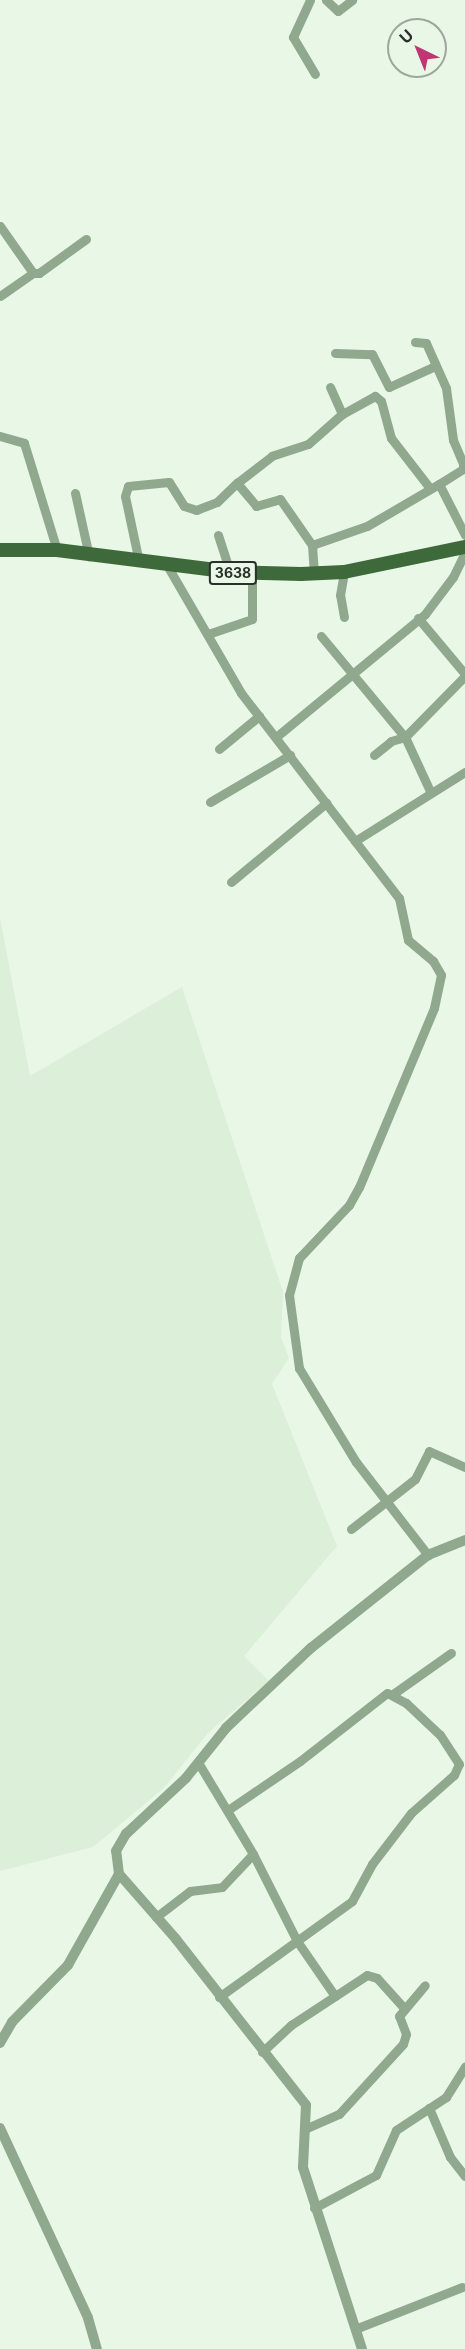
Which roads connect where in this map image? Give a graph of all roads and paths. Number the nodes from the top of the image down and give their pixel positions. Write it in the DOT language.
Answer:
graph roads {
  1 [pos="310,0"];
  2 [pos="326,0"];
  3 [pos="352,0"];
  4 [pos="315,74"];
  5 [pos="0,226"];
  6 [pos="86,239"];
  7 [pos="33,273"];
  8 [pos="0,296"];
  9 [pos="415,342"];
  10 [pos="335,353"];
  11 [pos="435,366"];
  12 [pos="330,387"];
  13 [pos="342,414"];
  14 [pos="0,436"];
  15 [pos="237,483"];
  16 [pos="439,484"];
  17 [pos="429,487"];
  18 [pos="75,493"];
  19 [pos="218,535"];
  20 [pos="465,535"];
  21 [pos="312,545"];
  22 [pos="0,550"];
  23 [pos="57,550"];
  24 [pos="465,550"];
  25 [pos="89,556"];
  26 [pos="139,562"];
  27 [pos="168,567"];
  28 [pos="314,571"];
  29 [pos="230,572"];
  30 [pos="344,572"];
  31 [pos="252,573"];
  32 [pos="344,617"];
  33 [pos="418,618"];
  34 [pos="208,634"];
  35 [pos="321,636"];
  36 [pos="352,672"];
  37 [pos="465,675"];
  38 [pos="259,716"];
  39 [pos="276,737"];
  40 [pos="405,737"];
  41 [pos="219,748"];
  42 [pos="290,755"];
  43 [pos="374,755"];
  44 [pos="465,772"];
  45 [pos="430,791"];
  46 [pos="210,802"];
  47 [pos="326,803"];
  48 [pos="355,841"];
  49 [pos="231,882"];
  50 [pos="465,1467"];
  51 [pos="384,1502"];
  52 [pos="351,1529"];
  53 [pos="465,1540"];
  54 [pos="428,1555"];
  55 [pos="450,1653"];
  56 [pos="393,1694"];
  57 [pos="199,1764"];
  58 [pos="228,1810"];
  59 [pos="254,1854"];
  60 [pos="119,1874"];
  61 [pos="156,1917"];
  62 [pos="297,1941"];
  63 [pos="424,1985"];
  64 [pos="335,1996"];
  65 [pos="219,1997"];
  66 [pos="403,2007"];
  67 [pos="0,2043"];
  68 [pos="262,2052"];
  69 [pos="465,2066"];
  70 [pos="429,2108"];
  71 [pos="0,2128"];
  72 [pos="307,2128"];
  73 [pos="465,2176"];
  74 [pos="314,2208"];
  75 [pos="462,2287"];
  76 [pos="355,2329"];
  77 [pos="97,2349"];
  78 [pos="362,2349"];
  1 -- 4 [label="street"];
  2 -- 3 [label="street"];
  5 -- 7 [label="street"];
  6 -- 7 [label="street"];
  7 -- 8 [label="street"];
  9 -- 11 [label="street"];
  10 -- 11 [label="street"];
  11 -- 16 [label="street"];
  12 -- 13 [label="street"];
  13 -- 15 [label="street"];
  13 -- 17 [label="street"];
  14 -- 23 [label="street"];
  15 -- 21 [label="street"];
  15 -- 26 [label="street"];
  16 -- 17 [label="street"];
  16 -- 20 [label="street"];
  17 -- 21 [label="street"];
  18 -- 25 [label="street"];
  19 -- 29 [label="street"];
  21 -- 28 [label="street"];
  22 -- 23 [label="main road, 3638"];
  23 -- 25 [label="main road, 3638"];
  24 -- 30 [label="main road, 3638"];
  24 -- 33 [label="street"];
  25 -- 26 [label="main road, 3638"];
  26 -- 27 [label="main road, 3638"];
  27 -- 29 [label="main road, 3638"];
  27 -- 34 [label="street"];
  28 -- 30 [label="main road, 3638"];
  28 -- 31 [label="main road, 3638"];
  29 -- 31 [label="main road, 3638"];
  30 -- 32 [label="street"];
  31 -- 34 [label="street"];
  33 -- 36 [label="street"];
  33 -- 37 [label="street"];
  34 -- 38 [label="street"];
  35 -- 36 [label="street"];
  36 -- 39 [label="street"];
  36 -- 40 [label="street"];
  37 -- 40 [label="street"];
  38 -- 39 [label="street"];
  38 -- 41 [label="street"];
  39 -- 42 [label="street"];
  40 -- 43 [label="street"];
  40 -- 45 [label="street"];
  42 -- 46 [label="street"];
  42 -- 47 [label="street"];
  44 -- 45 [label="street"];
  45 -- 48 [label="street"];
  47 -- 48 [label="street"];
  47 -- 49 [label="street"];
  48 -- 51 [label="street"];
  50 -- 51 [label="street"];
  51 -- 52 [label="street"];
  51 -- 54 [label="street"];
  53 -- 54 [label="street"];
  54 -- 57 [label="street"];
  55 -- 56 [label="street"];
  56 -- 58 [label="street"];
  56 -- 62 [label="street"];
  57 -- 58 [label="street"];
  57 -- 60 [label="street"];
  58 -- 59 [label="street"];
  59 -- 61 [label="street"];
  59 -- 62 [label="street"];
  60 -- 61 [label="street"];
  60 -- 67 [label="street"];
  61 -- 65 [label="street"];
  62 -- 64 [label="street"];
  62 -- 65 [label="street"];
  63 -- 66 [label="street"];
  64 -- 66 [label="street"];
  64 -- 68 [label="street"];
  65 -- 68 [label="street"];
  66 -- 72 [label="street"];
  68 -- 72 [label="street"];
  69 -- 70 [label="street"];
  70 -- 73 [label="street"];
  70 -- 74 [label="street"];
  71 -- 77 [label="street"];
  72 -- 74 [label="street"];
  74 -- 76 [label="street"];
  75 -- 76 [label="street"];
  76 -- 78 [label="street"];
}
